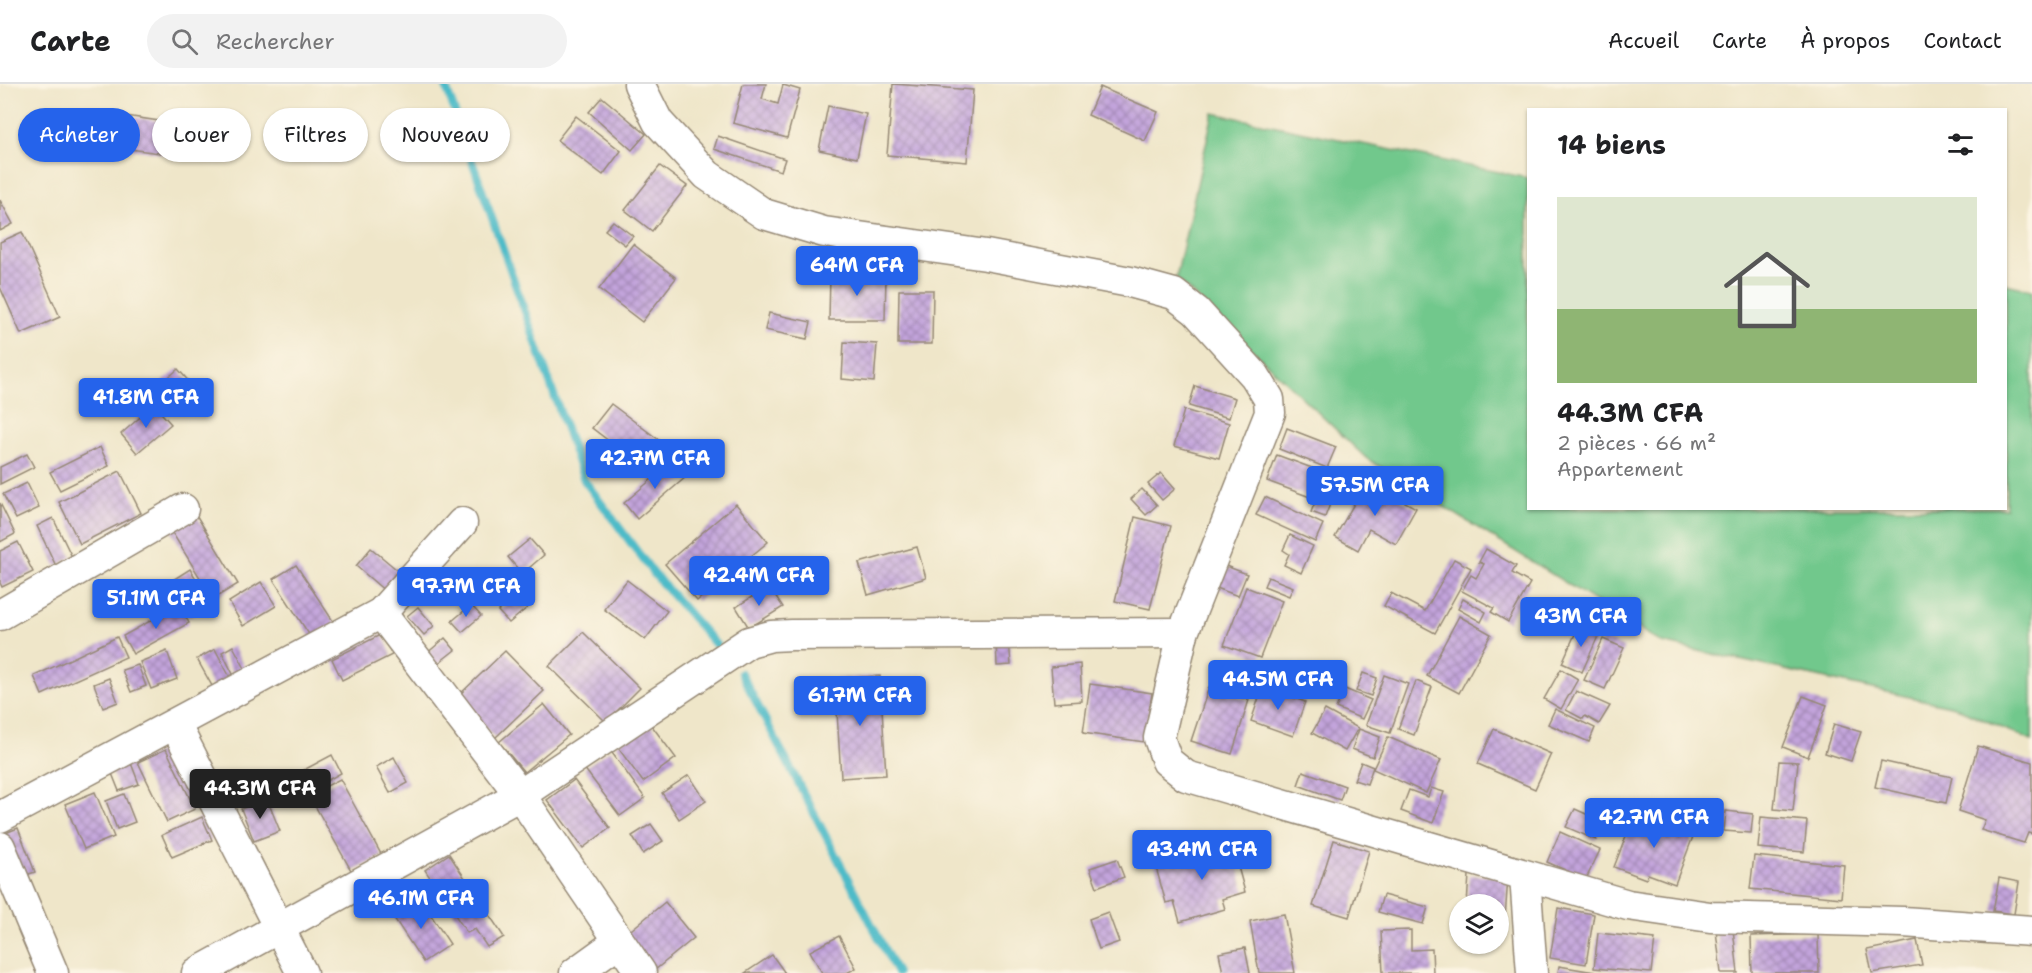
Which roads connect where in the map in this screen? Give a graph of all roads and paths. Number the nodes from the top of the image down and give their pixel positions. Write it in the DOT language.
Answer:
graph roads {
  1 [pos="639,84"];
  2 [pos="183,509"];
  3 [pos="462,523"];
  4 [pos="381,613"];
  5 [pos="0,615"];
  6 [pos="1183,633"];
  7 [pos="175,724"];
  8 [pos="520,795"];
  9 [pos="0,818"];
  10 [pos="0,847"];
  11 [pos="1525,876"];
  12 [pos="278,928"];
  13 [pos="2032,931"];
  14 [pos="618,942"];
  15 [pos="52,973"];
  16 [pos="197,973"];
  17 [pos="302,973"];
  18 [pos="575,973"];
  19 [pos="642,973"];
  20 [pos="1532,973"];
  1 -- 6 [label="street"];
  2 -- 5 [label="street"];
  3 -- 4 [label="street"];
  4 -- 7 [label="street"];
  4 -- 8 [label="street"];
  6 -- 8 [label="street"];
  6 -- 11 [label="street"];
  7 -- 9 [label="street"];
  7 -- 12 [label="street"];
  8 -- 12 [label="street"];
  8 -- 14 [label="street"];
  10 -- 15 [label="street"];
  11 -- 13 [label="street"];
  11 -- 20 [label="street"];
  12 -- 16 [label="street"];
  12 -- 17 [label="street"];
  14 -- 18 [label="street"];
  14 -- 19 [label="street"];
}
